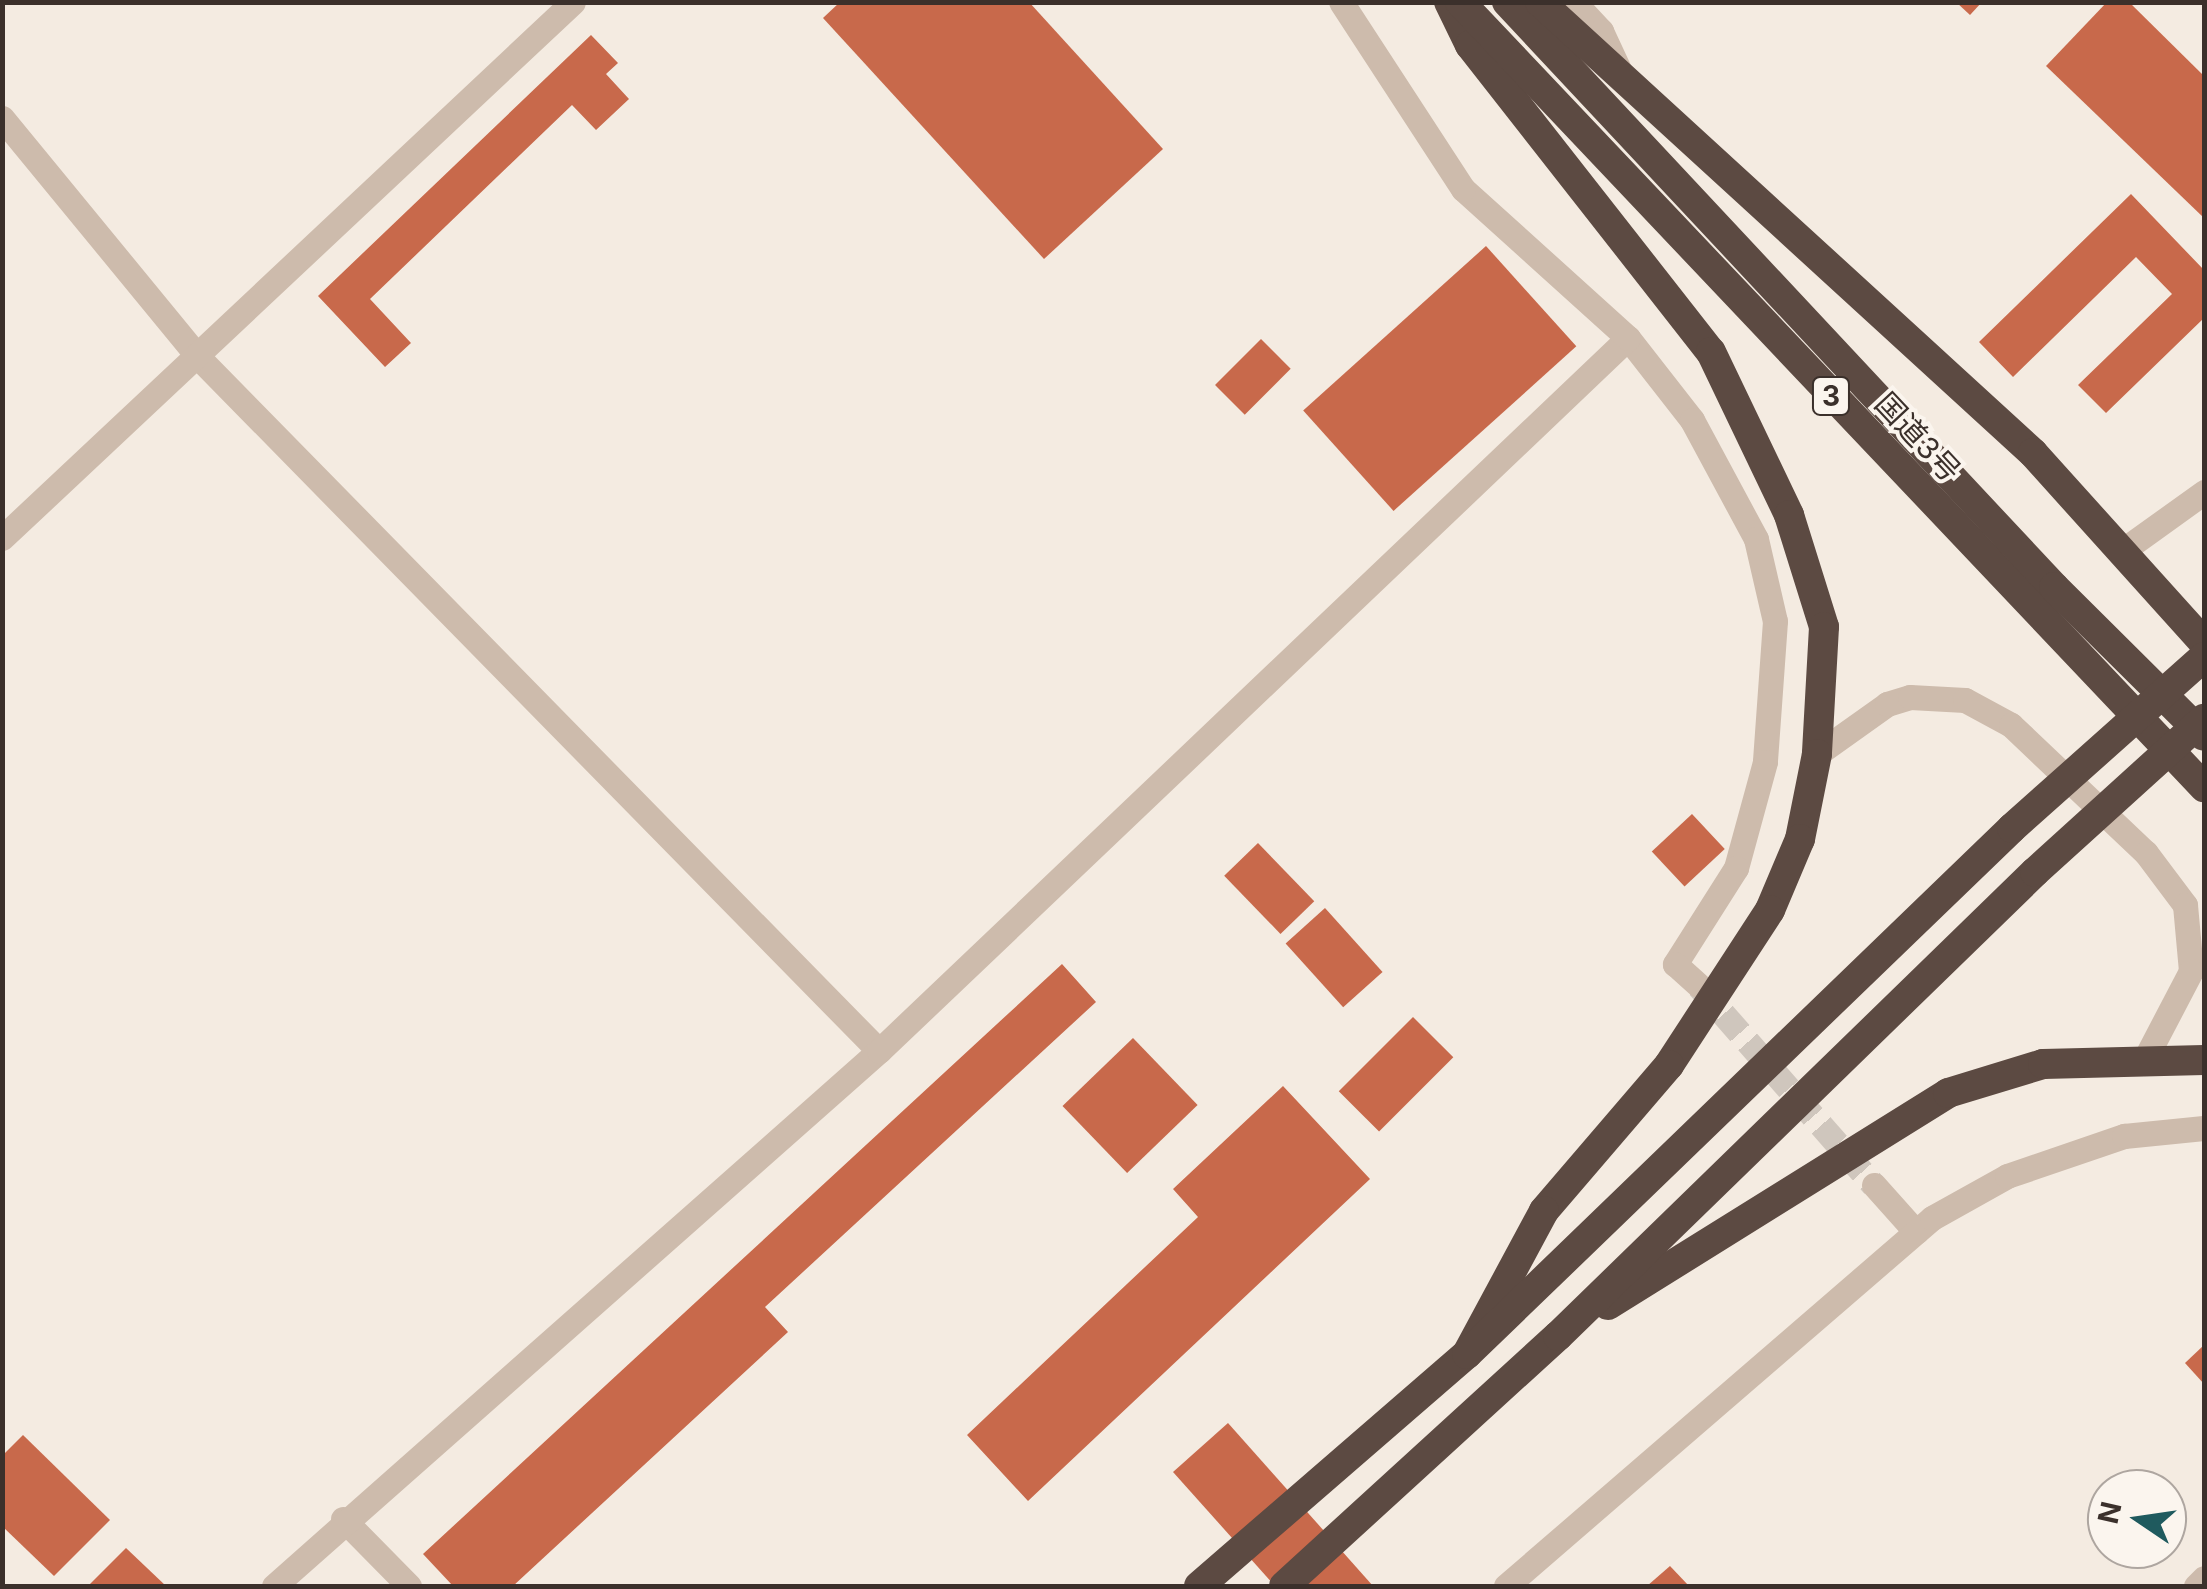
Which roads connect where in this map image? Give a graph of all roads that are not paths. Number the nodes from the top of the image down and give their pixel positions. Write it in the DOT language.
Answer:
graph roads {
  1 [pos="573,2"];
  2 [pos="1341,2"];
  3 [pos="1449,2"];
  4 [pos="1460,2"];
  5 [pos="1507,2"];
  6 [pos="1540,2"];
  7 [pos="1574,2"];
  8 [pos="1623,78"];
  9 [pos="2,118"];
  10 [pos="1628,338"];
  11 [pos="200,359"];
  12 [pos="2204,480"];
  13 [pos="2204,492"];
  14 [pos="2161,525"];
  15 [pos="2,538"];
  16 [pos="2122,552"];
  17 [pos="2204,643"];
  18 [pos="2204,657"];
  19 [pos="2204,719"];
  20 [pos="2204,736"];
  21 [pos="1818,754"];
  22 [pos="2204,787"];
  23 [pos="1698,985"];
  24 [pos="879,1051"];
  25 [pos="2145,1058"];
  26 [pos="2204,1060"];
  27 [pos="2204,1128"];
  28 [pos="1874,1185"];
  29 [pos="1916,1232"];
  30 [pos="1558,1336"];
  31 [pos="1467,1354"];
  32 [pos="343,1519"];
  33 [pos="2204,1578"];
  34 [pos="274,1586"];
  35 [pos="410,1586"];
  36 [pos="1199,1586"];
  37 [pos="1284,1586"];
  38 [pos="1506,1586"];
  39 [pos="2196,1586"];
  1 -- 11 [label="street"];
  2 -- 10 [label="street"];
  3 -- 21 [label="highway"];
  4 -- 22 [label="highway, 国道3号 / 3"];
  5 -- 20 [label="highway, 国道3号 / 3"];
  6 -- 8 [label="highway"];
  7 -- 8 [label="street"];
  8 -- 16 [label="highway"];
  9 -- 11 [label="street"];
  10 -- 23 [label="street"];
  10 -- 24 [label="street"];
  11 -- 15 [label="street"];
  11 -- 24 [label="street"];
  12 -- 14 [label="street"];
  13 -- 14 [label="street"];
  14 -- 16 [label="street"];
  16 -- 17 [label="highway"];
  18 -- 31 [label="highway, bridge"];
  19 -- 30 [label="highway, bridge"];
  21 -- 25 [label="street"];
  21 -- 31 [label="highway"];
  24 -- 32 [label="street"];
  25 -- 26 [label="highway"];
  25 -- 30 [label="highway"];
  27 -- 29 [label="street"];
  28 -- 29 [label="street"];
  29 -- 38 [label="street"];
  30 -- 37 [label="highway"];
  31 -- 36 [label="highway"];
  32 -- 34 [label="street"];
  32 -- 35 [label="street"];
  33 -- 39 [label="street"];
}
